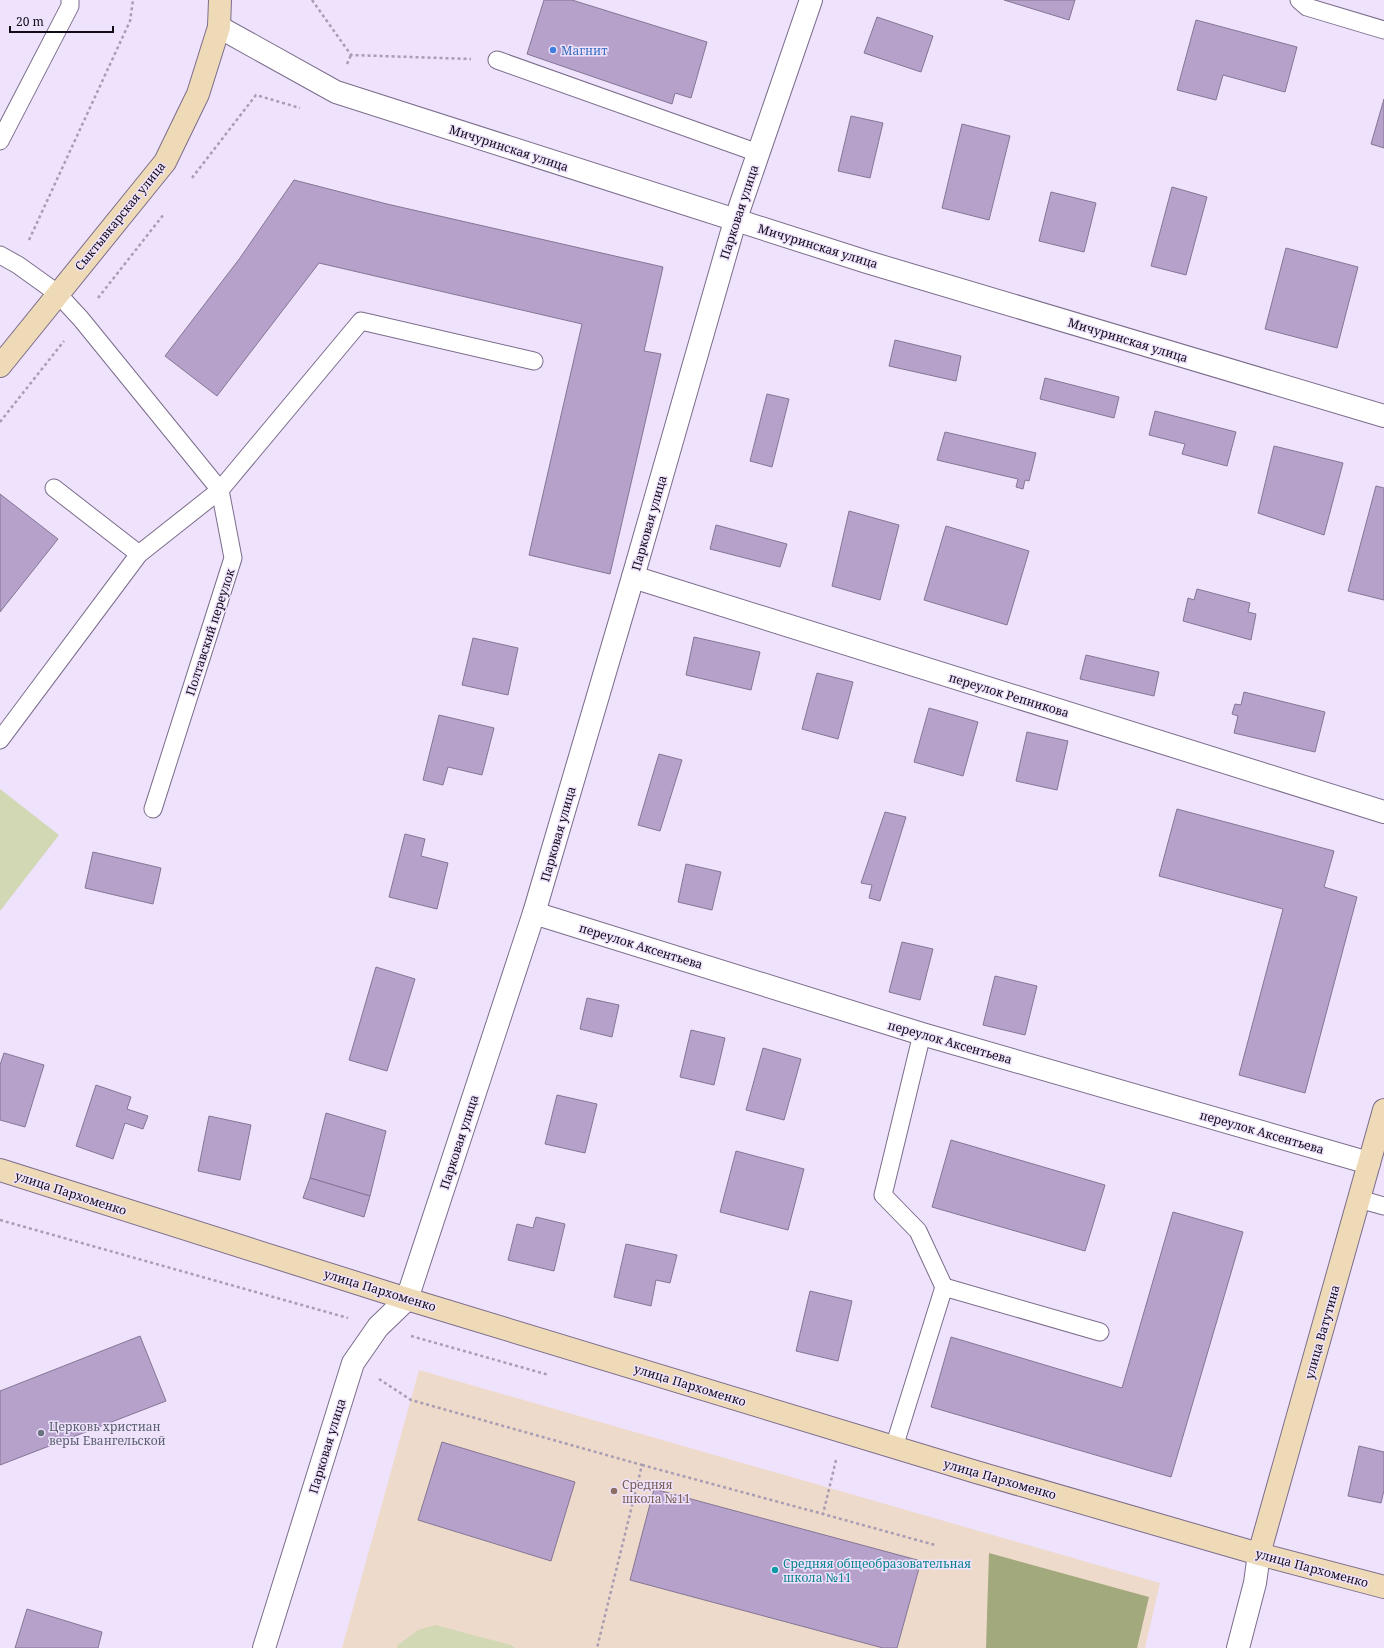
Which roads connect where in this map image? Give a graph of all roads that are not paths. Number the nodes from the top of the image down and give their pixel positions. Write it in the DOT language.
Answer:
graph roads {
  1 [pos="70,0"];
  2 [pos="220,0"];
  3 [pos="811,0"];
  4 [pos="1299,0"];
  5 [pos="219,27"];
  6 [pos="1384,30"];
  7 [pos="497,60"];
  8 [pos="0,141"];
  9 [pos="758,153"];
  10 [pos="735,220"];
  11 [pos="0,254"];
  12 [pos="57,293"];
  13 [pos="534,361"];
  14 [pos="0,366"];
  15 [pos="1384,416"];
  16 [pos="54,488"];
  17 [pos="220,490"];
  18 [pos="139,554"];
  19 [pos="633,577"];
  20 [pos="0,740"];
  21 [pos="153,809"];
  22 [pos="1384,812"];
  23 [pos="534,913"];
  24 [pos="922,1034"];
  25 [pos="1384,1110"];
  26 [pos="1369,1164"];
  27 [pos="0,1170"];
  28 [pos="1359,1199"];
  29 [pos="1384,1206"];
  30 [pos="944,1287"];
  31 [pos="407,1299"];
  32 [pos="1100,1332"];
  33 [pos="894,1447"];
  34 [pos="1259,1554"];
  35 [pos="1384,1587"];
  36 [pos="264,1648"];
  37 [pos="1238,1648"];
  1 -- 8 [label="lane"];
  2 -- 5 [label="street, Сыктывкарская улица"];
  3 -- 9 [label="street, Парковая улица"];
  4 -- 6 [label="lane"];
  5 -- 10 [label="street, Мичуринская улица"];
  5 -- 12 [label="street, Сыктывкарская улица"];
  7 -- 9 [label="lane"];
  9 -- 10 [label="street, Парковая улица"];
  10 -- 15 [label="street, Мичуринская улица"];
  10 -- 19 [label="street, Парковая улица"];
  11 -- 12 [label="lane, Полтавский переулок"];
  12 -- 14 [label="street, Сыктывкарская улица"];
  12 -- 17 [label="lane, Полтавский переулок"];
  13 -- 17 [label="lane"];
  16 -- 18 [label="lane"];
  17 -- 18 [label="lane"];
  17 -- 21 [label="lane, Полтавский переулок"];
  18 -- 20 [label="lane"];
  19 -- 22 [label="street, переулок Репникова"];
  19 -- 23 [label="street, Парковая улица"];
  23 -- 24 [label="street, переулок Аксентьева"];
  23 -- 31 [label="street, Парковая улица"];
  24 -- 26 [label="street, переулок Аксентьева"];
  24 -- 30 [label="lane"];
  25 -- 26 [label="street, улица Ватутина"];
  26 -- 28 [label="street, улица Ватутина"];
  27 -- 31 [label="street, улица Пархоменко"];
  28 -- 29 [label="lane"];
  28 -- 34 [label="street, улица Ватутина"];
  30 -- 32 [label="lane"];
  30 -- 33 [label="lane"];
  31 -- 33 [label="street, улица Пархоменко"];
  31 -- 36 [label="street, Парковая улица"];
  33 -- 34 [label="street, улица Пархоменко"];
  34 -- 35 [label="street, улица Пархоменко"];
  34 -- 37 [label="street"];
}
